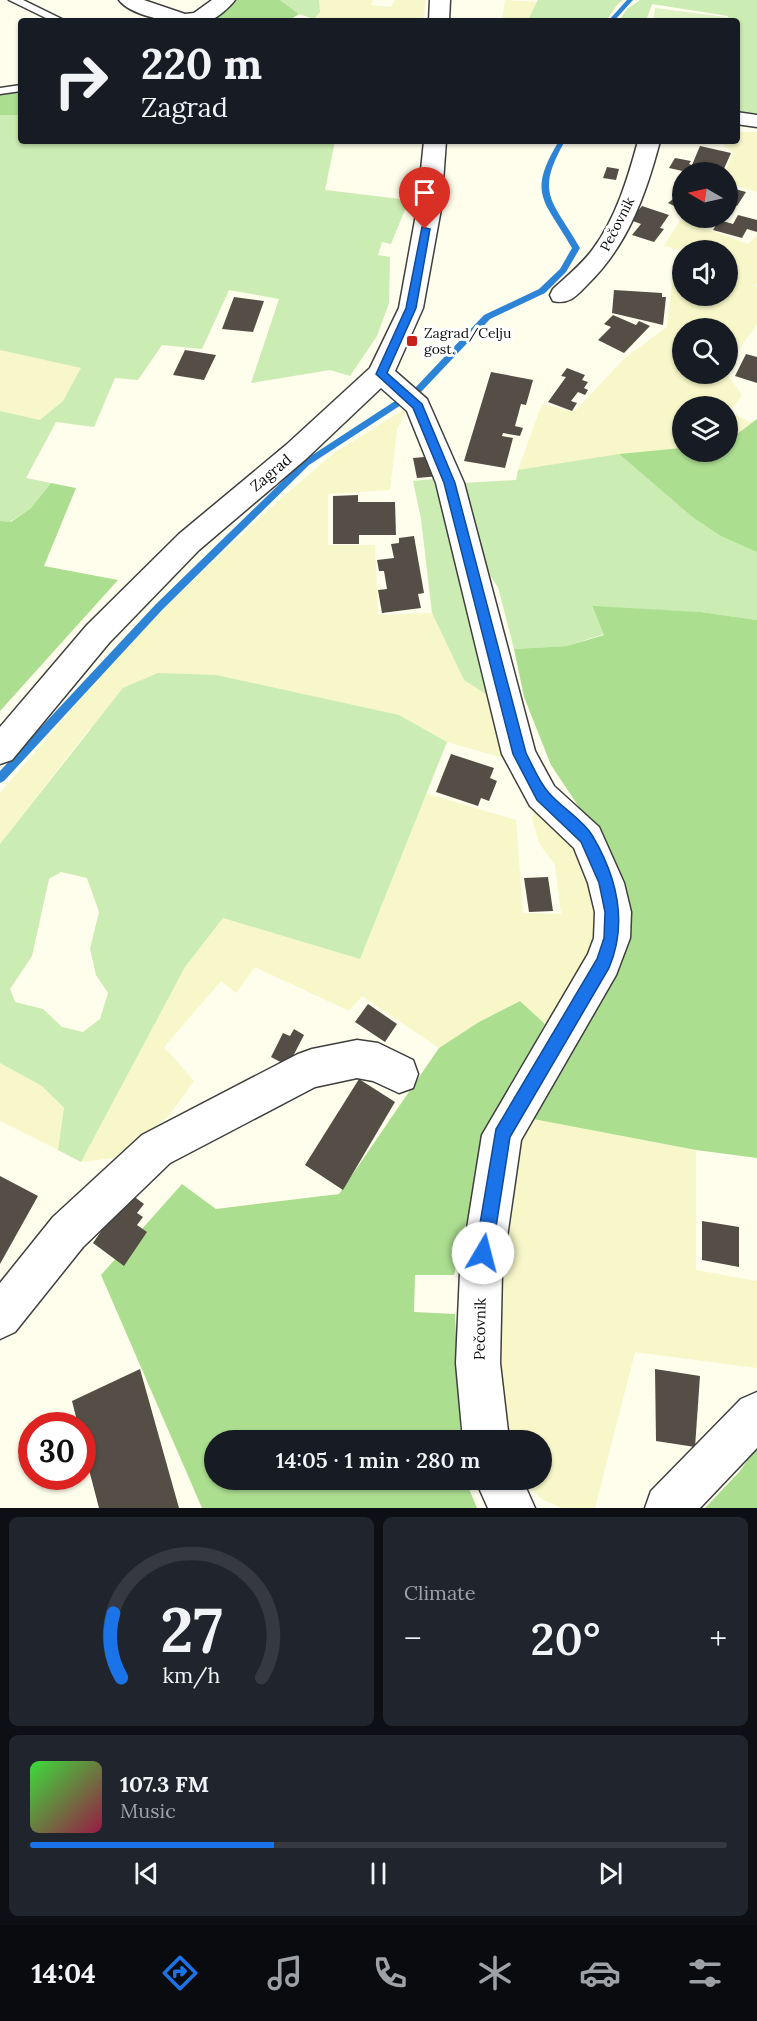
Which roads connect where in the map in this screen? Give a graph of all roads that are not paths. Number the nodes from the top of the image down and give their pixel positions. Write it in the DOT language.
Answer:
graph roads {
  1 [pos="14,0"];
  2 [pos="129,0"];
  3 [pos="225,0"];
  4 [pos="440,0"];
  5 [pos="54,18"];
  6 [pos="184,18"];
  7 [pos="201,18"];
  8 [pos="439,18"];
  9 [pos="18,88"];
  10 [pos="0,91"];
  11 [pos="740,119"];
  12 [pos="757,121"];
  13 [pos="435,144"];
  14 [pos="648,144"];
  15 [pos="562,295"];
  16 [pos="399,390"];
  17 [pos="0,750"];
  18 [pos="399,1074"];
  19 [pos="0,1317"];
  20 [pos="757,1415"];
  21 [pos="485,1430"];
  22 [pos="503,1490"];
  23 [pos="512,1508"];
  24 [pos="668,1508"];
  1 -- 5 [label="lane"];
  2 -- 6 [label="street"];
  3 -- 7 [label="street"];
  4 -- 8 [label="street"];
  9 -- 10 [label="lane"];
  11 -- 12 [label="street"];
  13 -- 16 [label="street, Zagrad"];
  14 -- 15 [label="street, Pečovnik"];
  16 -- 17 [label="street, Zagrad"];
  16 -- 21 [label="street, Pečovnik"];
  18 -- 19 [label="street"];
  20 -- 24 [label="street"];
  22 -- 23 [label="street"];
}
